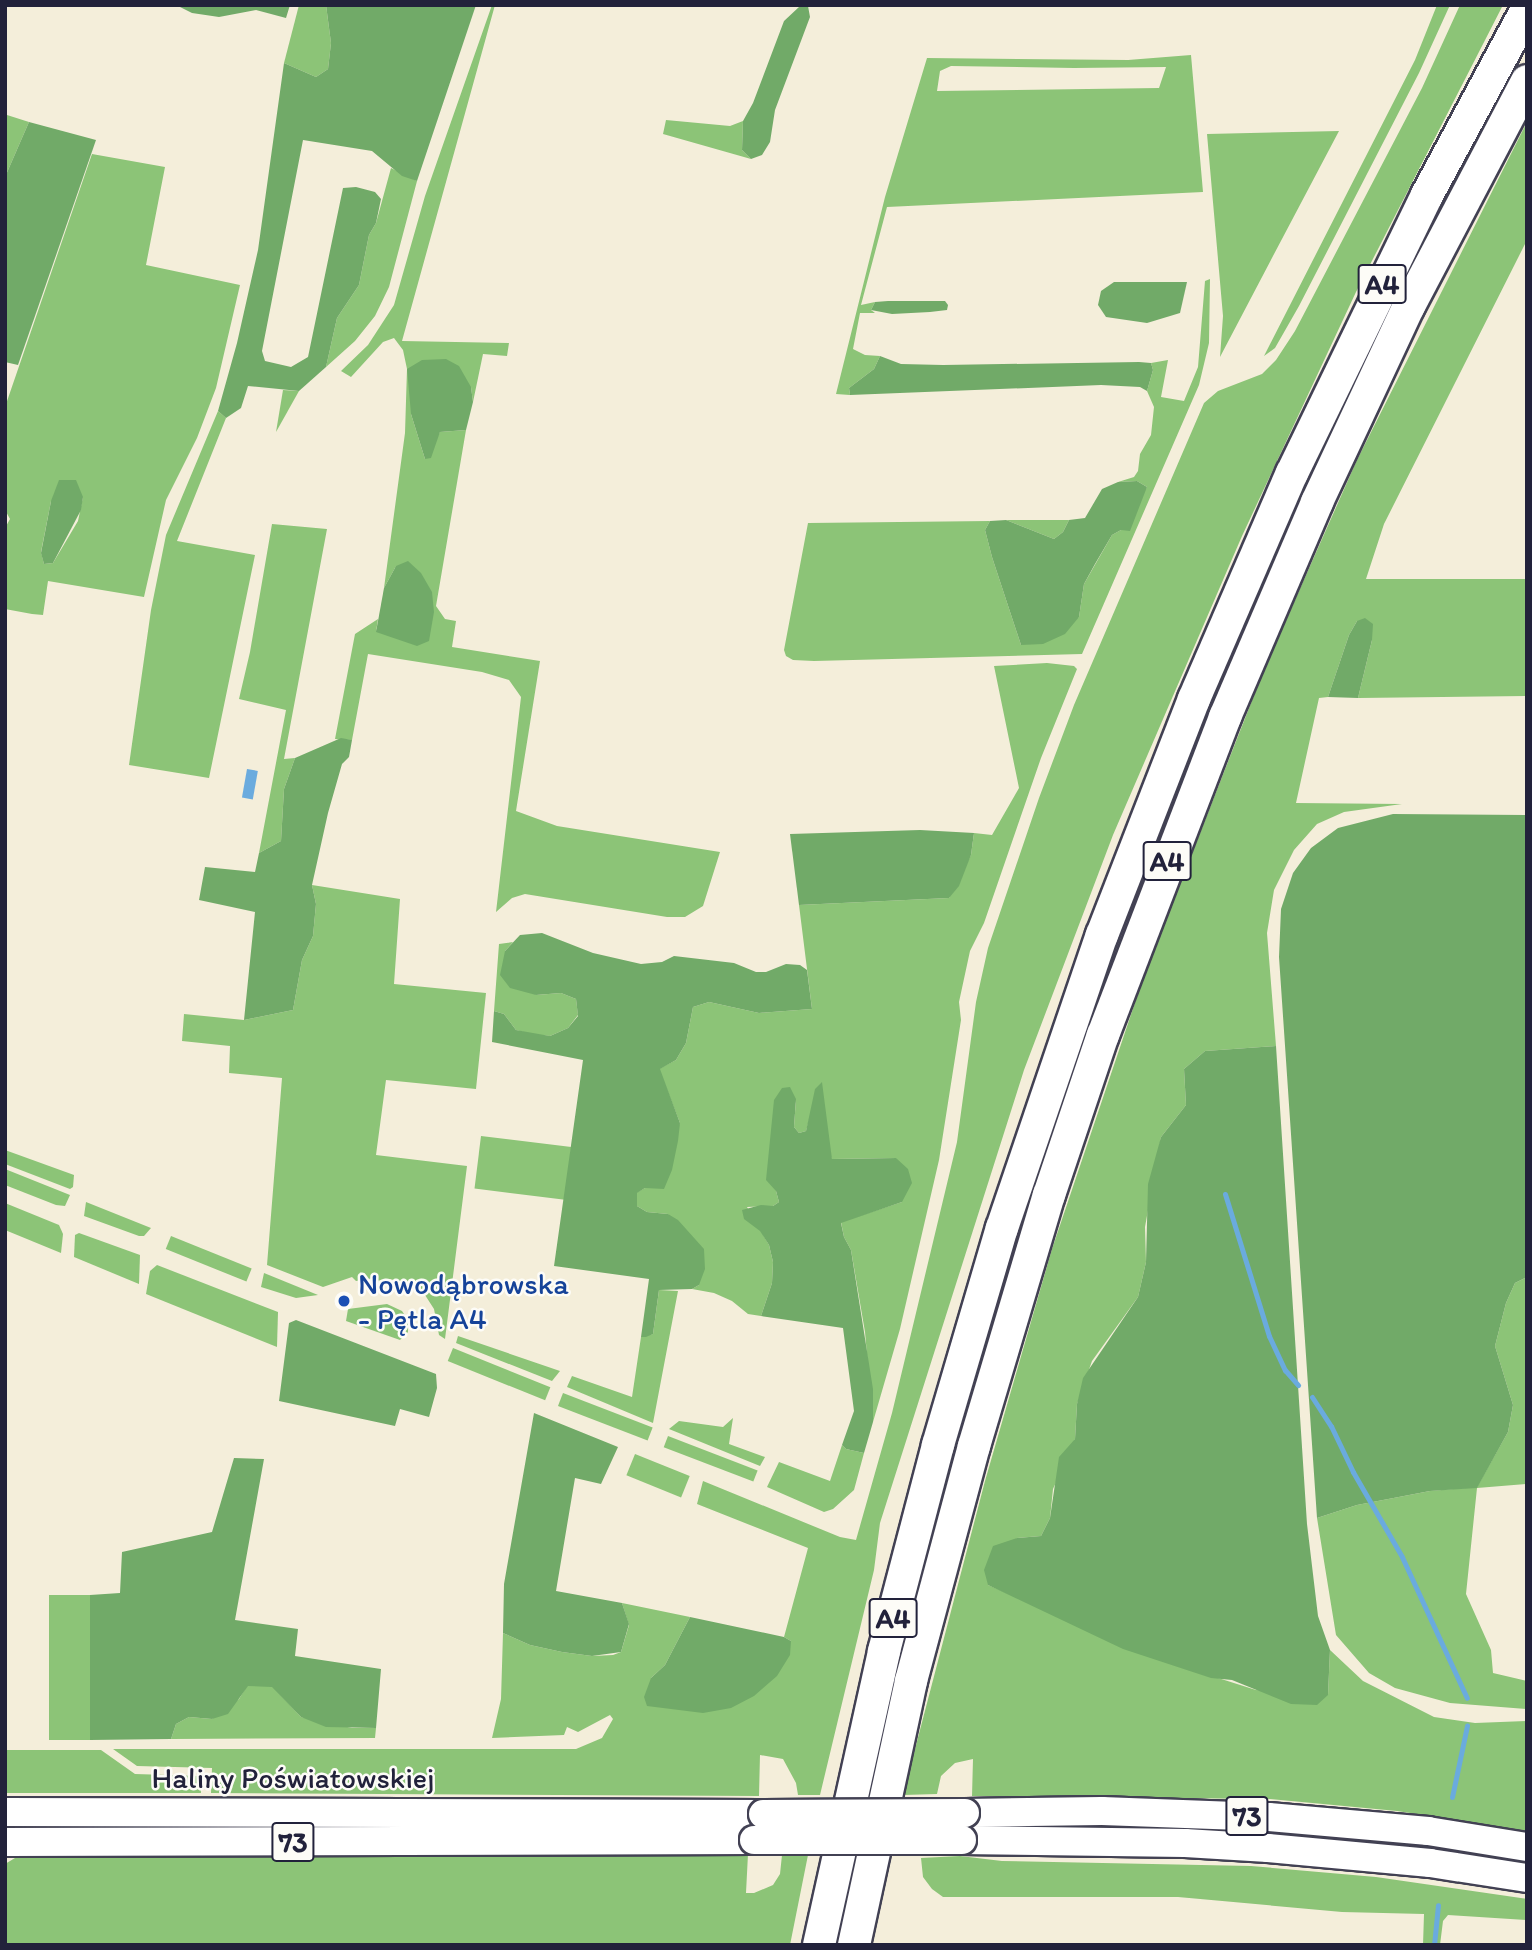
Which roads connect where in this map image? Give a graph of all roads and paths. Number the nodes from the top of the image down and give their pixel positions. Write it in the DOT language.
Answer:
graph roads {
  1 [pos="1527,9"];
  2 [pos="1527,81"];
  3 [pos="5,1811"];
  4 [pos="963,1826"];
  5 [pos="5,1842"];
  6 [pos="1527,1847"];
  7 [pos="1527,1878"];
  8 [pos="819,1945"];
  9 [pos="854,1945"];
  1 -- 8 [label="highway, A4"];
  2 -- 9 [label="highway, A4"];
  3 -- 4 [label="main road, Haliny Poświatowskiej / 73, bridge"];
  4 -- 5 [label="main road, 73, bridge"];
  4 -- 6 [label="main road, 73"];
  4 -- 7 [label="main road, 73"];
}
